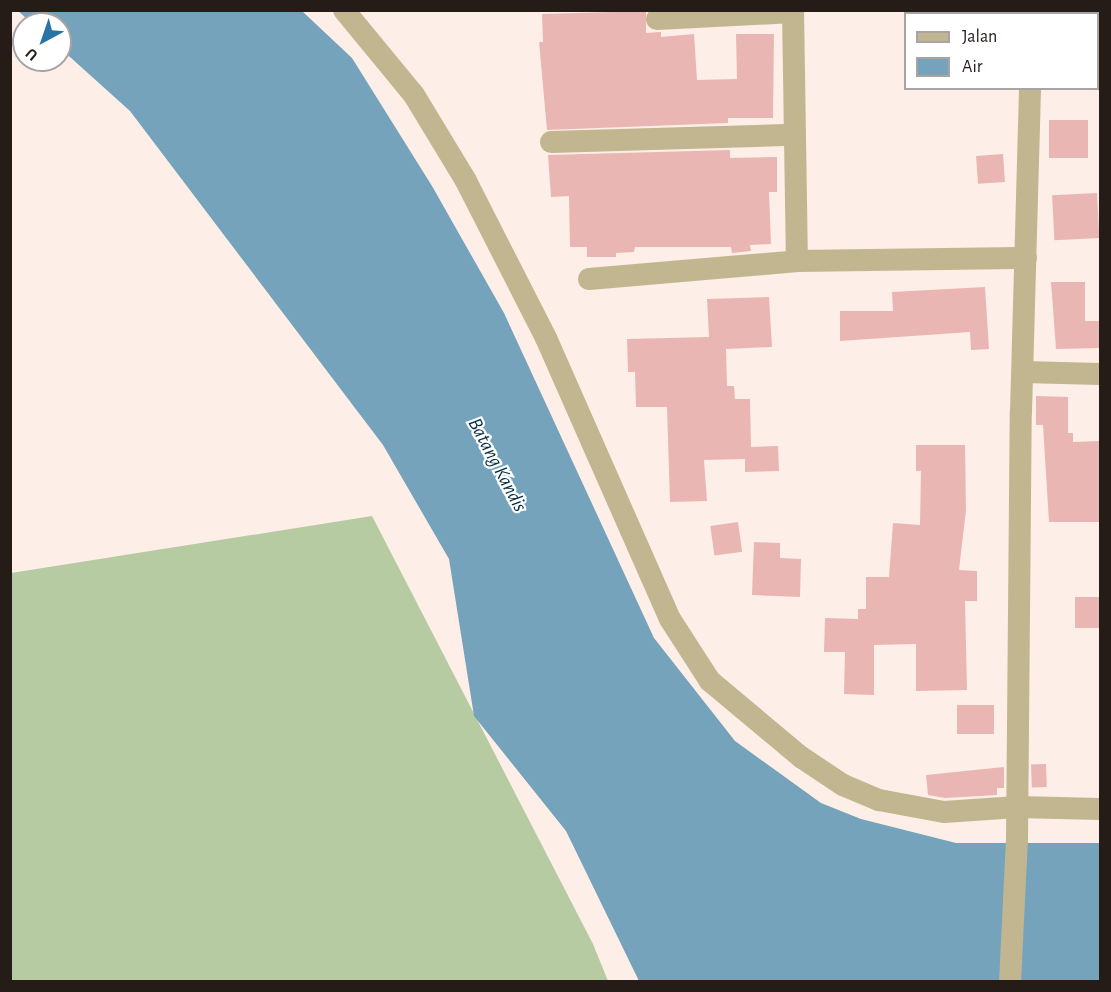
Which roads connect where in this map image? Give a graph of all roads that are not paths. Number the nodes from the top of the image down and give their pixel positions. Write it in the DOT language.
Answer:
graph roads {
  1 [pos="344,10"];
  2 [pos="793,11"];
  3 [pos="657,19"];
  4 [pos="1030,90"];
  5 [pos="792,135"];
  6 [pos="551,142"];
  7 [pos="1026,258"];
  8 [pos="797,261"];
  9 [pos="589,279"];
  10 [pos="1023,372"];
  11 [pos="1101,374"];
  12 [pos="1017,807"];
  13 [pos="1101,809"];
  14 [pos="1010,981"];
  1 -- 12 [label="street"];
  2 -- 3 [label="street"];
  2 -- 5 [label="street"];
  4 -- 7 [label="street"];
  5 -- 6 [label="street"];
  5 -- 8 [label="street"];
  7 -- 8 [label="street"];
  7 -- 10 [label="street"];
  8 -- 9 [label="street"];
  10 -- 11 [label="street"];
  10 -- 12 [label="street"];
  12 -- 13 [label="street"];
  12 -- 14 [label="street"];
}
